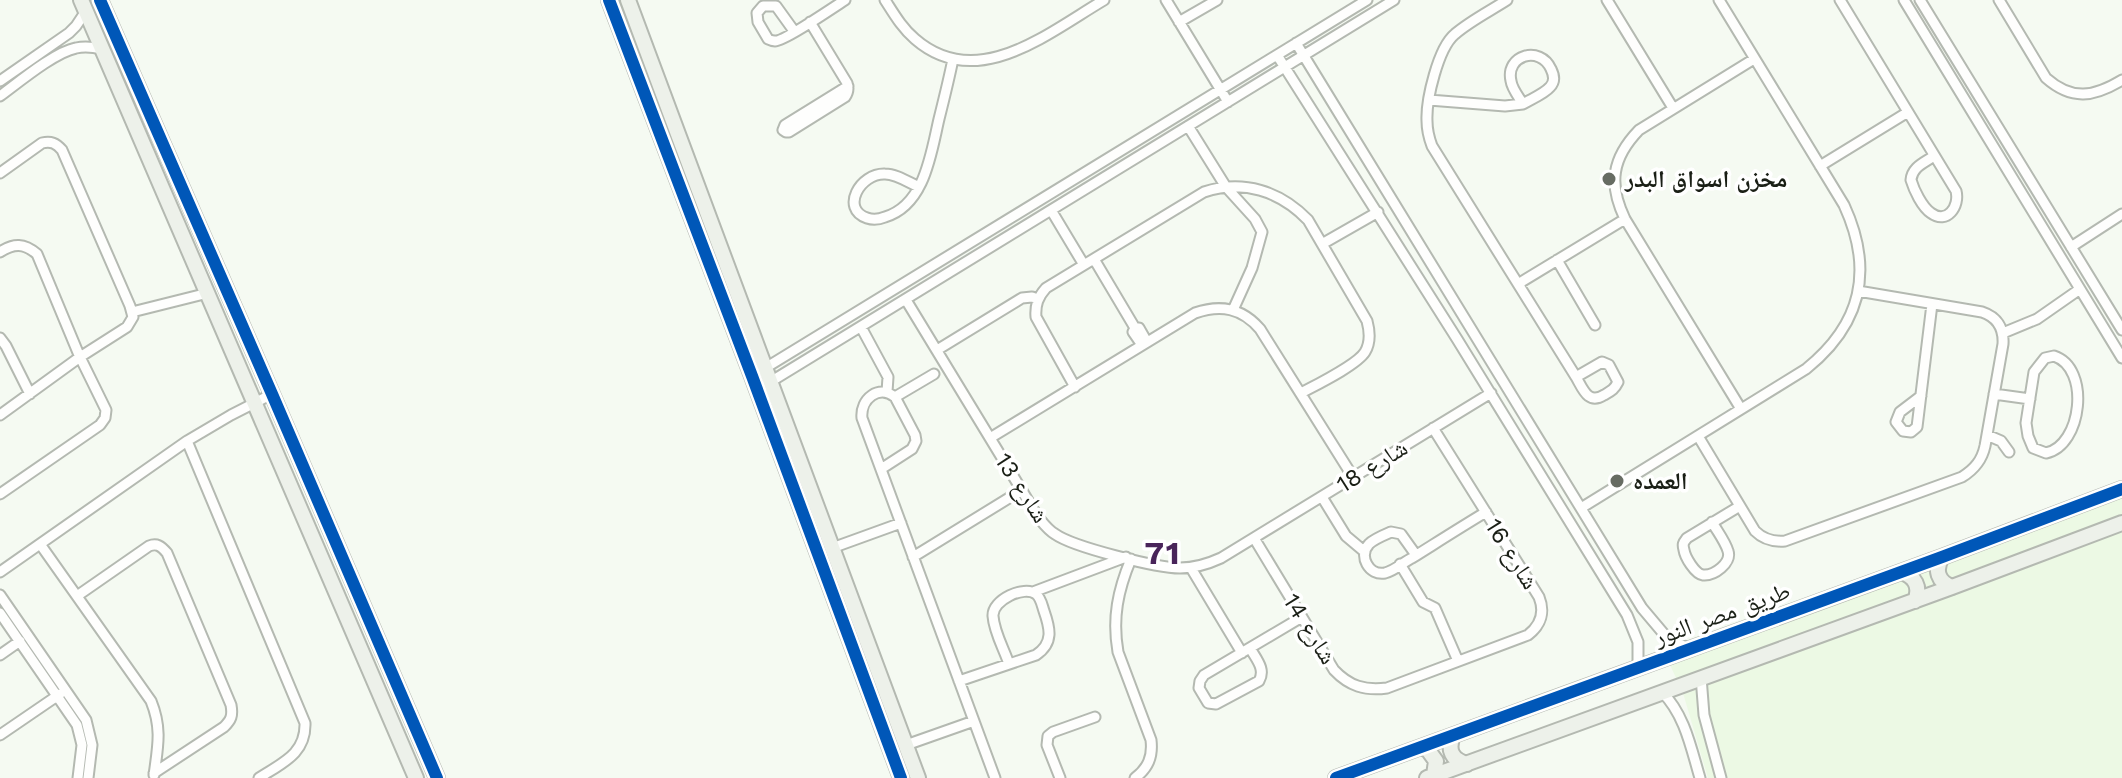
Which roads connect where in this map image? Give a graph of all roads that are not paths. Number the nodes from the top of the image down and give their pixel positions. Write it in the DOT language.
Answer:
graph roads {
  1 [pos="100,0"];
  2 [pos="609,0"];
  3 [pos="628,0"];
  4 [pos="845,0"];
  5 [pos="885,0"];
  6 [pos="1104,0"];
  7 [pos="1166,0"];
  8 [pos="1217,0"];
  9 [pos="1367,0"];
  10 [pos="1393,0"];
  11 [pos="1507,0"];
  12 [pos="1607,0"];
  13 [pos="1840,0"];
  14 [pos="1904,0"];
  15 [pos="1920,0"];
  16 [pos="1999,0"];
  17 [pos="1721,1"];
  18 [pos="83,5"];
  19 [pos="810,22"];
  20 [pos="1179,22"];
  21 [pos="794,31"];
  22 [pos="62,38"];
  23 [pos="1296,43"];
  24 [pos="70,49"];
  25 [pos="102,49"];
  26 [pos="1277,55"];
  27 [pos="1304,56"];
  28 [pos="953,59"];
  29 [pos="1754,59"];
  30 [pos="1285,67"];
  31 [pos="2122,80"];
  32 [pos="0,81"];
  33 [pos="848,86"];
  34 [pos="1220,89"];
  35 [pos="0,96"];
  36 [pos="1429,100"];
  37 [pos="1228,102"];
  38 [pos="1523,104"];
  39 [pos="1673,108"];
  40 [pos="1908,112"];
  41 [pos="1188,126"];
  42 [pos="2004,137"];
  43 [pos="1992,143"];
  44 [pos="1934,156"];
  45 [pos="1820,166"];
  46 [pos="0,173"];
  47 [pos="919,187"];
  48 [pos="1226,187"];
  49 [pos="1051,210"];
  50 [pos="1378,212"];
  51 [pos="2122,214"];
  52 [pos="1625,219"];
  53 [pos="1322,244"];
  54 [pos="2071,247"];
  55 [pos="0,252"];
  56 [pos="1094,259"];
  57 [pos="1557,260"];
  58 [pos="1084,265"];
  59 [pos="1518,284"];
  60 [pos="2080,289"];
  61 [pos="1858,291"];
  62 [pos="208,293"];
  63 [pos="1038,299"];
  64 [pos="906,300"];
  65 [pos="1932,304"];
  66 [pos="1233,310"];
  67 [pos="132,312"];
  68 [pos="1595,325"];
  69 [pos="861,327"];
  70 [pos="1471,330"];
  71 [pos="2122,330"];
  72 [pos="2003,333"];
  73 [pos="0,338"];
  74 [pos="1457,339"];
  75 [pos="1144,343"];
  76 [pos="937,350"];
  77 [pos="80,357"];
  78 [pos="2122,358"];
  79 [pos="946,366"];
  80 [pos="1576,377"];
  81 [pos="761,379"];
  82 [pos="1075,387"];
  83 [pos="1301,393"];
  84 [pos="1491,393"];
  85 [pos="30,394"];
  86 [pos="272,394"];
  87 [pos="891,394"];
  88 [pos="1994,394"];
  89 [pos="1921,396"];
  90 [pos="2030,399"];
  91 [pos="255,403"];
  92 [pos="1741,409"];
  93 [pos="0,415"];
  94 [pos="284,423"];
  95 [pos="1433,428"];
  96 [pos="267,430"];
  97 [pos="1987,435"];
  98 [pos="1698,436"];
  99 [pos="990,438"];
  100 [pos="187,441"];
  101 [pos="1541,441"];
  102 [pos="1526,450"];
  103 [pos="2009,452"];
  104 [pos="881,469"];
  105 [pos="1353,477"];
  106 [pos="2122,489"];
  107 [pos="1022,490"];
  108 [pos="0,494"];
  109 [pos="1322,497"];
  110 [pos="1740,506"];
  111 [pos="1581,508"];
  112 [pos="1486,512"];
  113 [pos="1712,522"];
  114 [pos="901,523"];
  115 [pos="2122,523"];
  116 [pos="1254,538"];
  117 [pos="40,544"];
  118 [pos="832,548"];
  119 [pos="1365,552"];
  120 [pos="1416,555"];
  121 [pos="913,557"];
  122 [pos="1942,557"];
  123 [pos="1129,558"];
  124 [pos="1400,564"];
  125 [pos="1191,568"];
  126 [pos="0,572"];
  127 [pos="1901,572"];
  128 [pos="1952,587"];
  129 [pos="1033,592"];
  130 [pos="0,595"];
  131 [pos="77,596"];
  132 [pos="1915,601"];
  133 [pos="0,613"];
  134 [pos="1302,617"];
  135 [pos="20,641"];
  136 [pos="1692,648"];
  137 [pos="1246,651"];
  138 [pos="0,655"];
  139 [pos="1458,661"];
  140 [pos="1009,664"];
  141 [pos="1638,668"];
  142 [pos="1701,677"];
  143 [pos="959,681"];
  144 [pos="1387,688"];
  145 [pos="62,692"];
  146 [pos="1662,692"];
  147 [pos="1095,717"];
  148 [pos="974,721"];
  149 [pos="1707,727"];
  150 [pos="1686,732"];
  151 [pos="0,735"];
  152 [pos="1453,736"];
  153 [pos="906,745"];
  154 [pos="1421,747"];
  155 [pos="1467,764"];
  156 [pos="154,775"];
  157 [pos="1430,777"];
  158 [pos="78,778"];
  159 [pos="88,778"];
  160 [pos="259,778"];
  161 [pos="416,778"];
  162 [pos="437,778"];
  163 [pos="901,778"];
  164 [pos="918,778"];
  165 [pos="995,778"];
  166 [pos="1060,778"];
  167 [pos="1135,778"];
  168 [pos="1336,778"];
  169 [pos="1700,778"];
  170 [pos="1721,778"];
  1 -- 86 [label="street"];
  2 -- 81 [label="street"];
  3 -- 81 [label="street"];
  4 -- 19 [label="street"];
  5 -- 28 [label="street"];
  6 -- 28 [label="street"];
  7 -- 20 [label="street"];
  8 -- 20 [label="street"];
  9 -- 23 [label="street"];
  10 -- 27 [label="street"];
  11 -- 36 [label="street"];
  12 -- 39 [label="street"];
  13 -- 40 [label="street"];
  14 -- 43 [label="street"];
  15 -- 42 [label="street"];
  16 -- 31 [label="street"];
  17 -- 29 [label="street"];
  18 -- 22 [label="street"];
  18 -- 25 [label="street"];
  19 -- 21 [label="street"];
  19 -- 33 [label="street"];
  20 -- 34 [label="street"];
  22 -- 24 [label="street"];
  22 -- 32 [label="street"];
  23 -- 26 [label="street"];
  23 -- 27 [label="street"];
  24 -- 25 [label="street"];
  24 -- 35 [label="street"];
  25 -- 62 [label="street"];
  26 -- 30 [label="street"];
  26 -- 34 [label="street"];
  27 -- 30 [label="street"];
  27 -- 70 [label="street"];
  28 -- 47 [label="street"];
  29 -- 39 [label="street"];
  29 -- 45 [label="street"];
  30 -- 37 [label="street"];
  30 -- 50 [label="street"];
  33 -- 33 [label="street"];
  34 -- 37 [label="street"];
  34 -- 81 [label="street"];
  36 -- 38 [label="street"];
  36 -- 59 [label="street"];
  37 -- 41 [label="street"];
  38 -- 38 [label="street"];
  39 -- 52 [label="street"];
  40 -- 44 [label="street"];
  40 -- 45 [label="street"];
  41 -- 48 [label="street"];
  41 -- 49 [label="street"];
  42 -- 43 [label="street"];
  42 -- 54 [label="street"];
  43 -- 60 [label="street"];
  44 -- 44 [label="street"];
  45 -- 61 [label="street"];
  46 -- 67 [label="street"];
  47 -- 47 [label="street"];
  48 -- 53 [label="street"];
  48 -- 56 [label="street"];
  48 -- 66 [label="street"];
  49 -- 58 [label="street"];
  49 -- 64 [label="street"];
  50 -- 53 [label="street"];
  50 -- 74 [label="street"];
  51 -- 54 [label="street"];
  52 -- 57 [label="street"];
  52 -- 92 [label="street"];
  53 -- 83 [label="street"];
  54 -- 71 [label="street"];
  55 -- 77 [label="street"];
  56 -- 58 [label="street"];
  56 -- 75 [label="street"];
  57 -- 59 [label="street"];
  57 -- 68 [label="street"];
  58 -- 63 [label="street"];
  59 -- 80 [label="street"];
  60 -- 72 [label="street"];
  60 -- 78 [label="street"];
  61 -- 65 [label="street"];
  61 -- 92 [label="street"];
  62 -- 67 [label="street"];
  62 -- 91 [label="street"];
  63 -- 76 [label="street"];
  63 -- 82 [label="street"];
  64 -- 69 [label="street"];
  64 -- 76 [label="street, شارع 13"];
  65 -- 72 [label="street"];
  65 -- 89 [label="street"];
  66 -- 75 [label="street"];
  66 -- 83 [label="street"];
  67 -- 77 [label="street"];
  69 -- 81 [label="street"];
  69 -- 87 [label="street"];
  70 -- 74 [label="street"];
  70 -- 101 [label="street"];
  72 -- 88 [label="street"];
  73 -- 85 [label="street"];
  74 -- 84 [label="street"];
  75 -- 82 [label="street"];
  76 -- 79 [label="street, شارع 13"];
  77 -- 85 [label="street"];
  77 -- 108 [label="street"];
  79 -- 87 [label="street"];
  79 -- 99 [label="street, شارع 13"];
  80 -- 80 [label="street"];
  81 -- 118 [label="street"];
  81 -- 163 [label="street"];
  82 -- 99 [label="street"];
  83 -- 105 [label="street"];
  84 -- 95 [label="street, شارع 18"];
  84 -- 102 [label="street"];
  85 -- 93 [label="street"];
  86 -- 91 [label="street"];
  86 -- 94 [label="street"];
  87 -- 104 [label="street"];
  87 -- 104 [label="street"];
  88 -- 90 [label="street"];
  88 -- 97 [label="street"];
  90 -- 90 [label="street"];
  91 -- 96 [label="street"];
  91 -- 100 [label="street"];
  92 -- 98 [label="street"];
  94 -- 96 [label="street"];
  94 -- 162 [label="street"];
  95 -- 105 [label="street, شارع 18"];
  95 -- 112 [label="street, شارع 16"];
  96 -- 161 [label="street"];
  97 -- 103 [label="street"];
  97 -- 110 [label="street"];
  98 -- 110 [label="street"];
  98 -- 111 [label="street"];
  99 -- 107 [label="street, شارع 13"];
  100 -- 117 [label="street"];
  100 -- 160 [label="street"];
  101 -- 102 [label="street"];
  101 -- 111 [label="street"];
  102 -- 141 [label="street"];
  104 -- 114 [label="street"];
  105 -- 109 [label="street, شارع 18"];
  106 -- 122 [label="street, طريق مصر النور"];
  107 -- 121 [label="street"];
  107 -- 123 [label="street, شارع 13"];
  109 -- 116 [label="street, شارع 18"];
  109 -- 119 [label="street"];
  110 -- 113 [label="street"];
  111 -- 136 [label="street"];
  112 -- 120 [label="street"];
  112 -- 139 [label="street, شارع 16"];
  113 -- 113 [label="street"];
  114 -- 118 [label="street"];
  114 -- 121 [label="street"];
  115 -- 128 [label="street"];
  116 -- 125 [label="street, شارع 13"];
  116 -- 134 [label="street, شارع 14"];
  117 -- 126 [label="street"];
  117 -- 131 [label="street"];
  118 -- 153 [label="street"];
  119 -- 120 [label="street"];
  119 -- 124 [label="street"];
  120 -- 124 [label="street"];
  121 -- 143 [label="street"];
  122 -- 127 [label="street, طريق مصر النور"];
  122 -- 128 [label="street"];
  123 -- 125 [label="street, شارع 13"];
  123 -- 129 [label="street"];
  123 -- 167 [label="street"];
  124 -- 139 [label="street"];
  125 -- 137 [label="street"];
  127 -- 132 [label="street"];
  127 -- 136 [label="street, طريق مصر النور"];
  128 -- 132 [label="street"];
  129 -- 140 [label="street"];
  129 -- 140 [label="street"];
  130 -- 145 [label="street"];
  131 -- 156 [label="street"];
  131 -- 156 [label="street"];
  132 -- 142 [label="street"];
  133 -- 135 [label="street"];
  134 -- 137 [label="street"];
  134 -- 144 [label="street, شارع 14"];
  135 -- 138 [label="street"];
  135 -- 145 [label="street"];
  136 -- 141 [label="street, طريق مصر النور"];
  137 -- 137 [label="street"];
  139 -- 144 [label="street, شارع 16"];
  140 -- 143 [label="street"];
  141 -- 152 [label="street, طريق مصر النور"];
  142 -- 146 [label="street"];
  142 -- 149 [label="street"];
  143 -- 148 [label="street"];
  145 -- 151 [label="street"];
  145 -- 158 [label="street"];
  145 -- 159 [label="street"];
  146 -- 150 [label="street"];
  146 -- 155 [label="street"];
  147 -- 166 [label="street"];
  148 -- 153 [label="street"];
  148 -- 165 [label="street"];
  149 -- 150 [label="street"];
  149 -- 170 [label="street"];
  150 -- 169 [label="street"];
  152 -- 154 [label="street, طريق مصر النور"];
  152 -- 155 [label="street"];
  153 -- 164 [label="street"];
  154 -- 157 [label="street"];
  154 -- 168 [label="street, طريق مصر النور"];
  155 -- 157 [label="street"];
}
